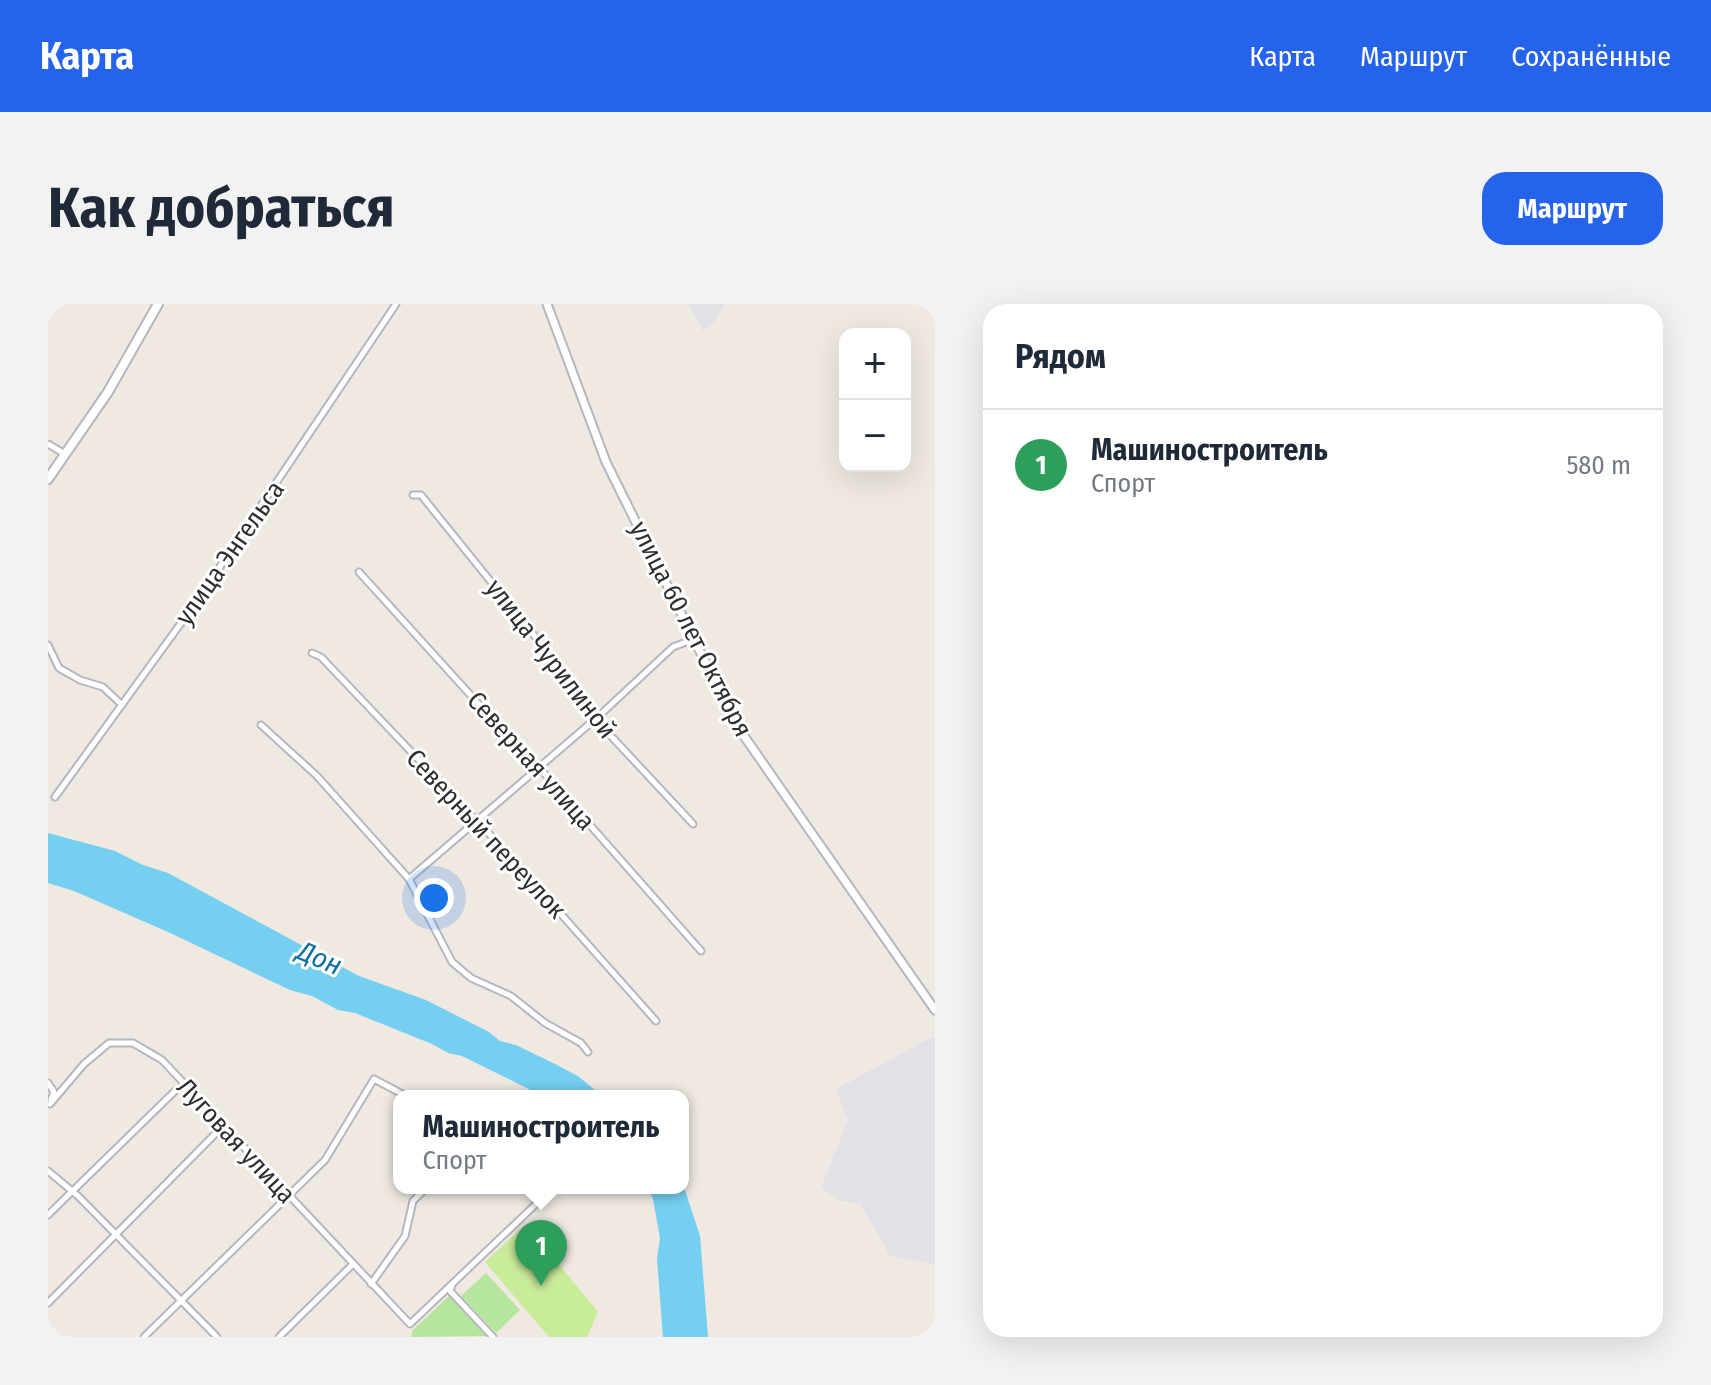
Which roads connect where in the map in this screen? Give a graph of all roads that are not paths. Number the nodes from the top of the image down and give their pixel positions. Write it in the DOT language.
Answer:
graph roads {
  1 [pos="158,304"];
  2 [pos="396,304"];
  3 [pos="547,304"];
  4 [pos="48,444"];
  5 [pos="65,454"];
  6 [pos="48,479"];
  7 [pos="413,495"];
  8 [pos="359,572"];
  9 [pos="694,639"];
  10 [pos="48,645"];
  11 [pos="312,653"];
  12 [pos="122,705"];
  13 [pos="596,717"];
  14 [pos="261,725"];
  15 [pos="538,766"];
  16 [pos="55,797"];
  17 [pos="475,821"];
  18 [pos="693,824"];
  19 [pos="409,879"];
  20 [pos="701,951"];
  21 [pos="935,1010"];
  22 [pos="656,1021"];
  23 [pos="588,1052"];
  24 [pos="48,1083"];
  25 [pos="177,1089"];
  26 [pos="395,1090"];
  27 [pos="49,1105"];
  28 [pos="223,1126"];
  29 [pos="48,1171"];
  30 [pos="70,1192"];
  31 [pos="420,1194"];
  32 [pos="287,1196"];
  33 [pos="535,1205"];
  34 [pos="48,1215"];
  35 [pos="116,1236"];
  36 [pos="352,1265"];
  37 [pos="371,1284"];
  38 [pos="452,1284"];
  39 [pos="180,1301"];
  40 [pos="48,1303"];
  41 [pos="144,1337"];
  42 [pos="217,1337"];
  43 [pos="279,1337"];
  44 [pos="493,1337"];
  1 -- 5 [label="main road"];
  2 -- 12 [label="street, улица Энгельса"];
  3 -- 9 [label="street, улица 60 лет Октября"];
  4 -- 5 [label="street"];
  5 -- 6 [label="main road"];
  7 -- 13 [label="street, улица Чурилиной"];
  8 -- 15 [label="street, Северная улица"];
  9 -- 13 [label="street"];
  9 -- 21 [label="street, улица 60 лет Октября"];
  10 -- 12 [label="street"];
  11 -- 17 [label="street, Северный переулок"];
  12 -- 16 [label="street, улица Энгельса"];
  13 -- 15 [label="street"];
  13 -- 18 [label="street, улица Чурилиной"];
  14 -- 19 [label="street"];
  15 -- 17 [label="street"];
  15 -- 20 [label="street, Северная улица"];
  17 -- 19 [label="street"];
  17 -- 22 [label="street, Северный переулок"];
  19 -- 23 [label="street"];
  24 -- 27 [label="street"];
  25 -- 30 [label="street"];
  26 -- 32 [label="street"];
  27 -- 28 [label="street, Луговая улица"];
  28 -- 32 [label="street, Луговая улица"];
  28 -- 35 [label="street"];
  29 -- 30 [label="street"];
  30 -- 34 [label="street"];
  30 -- 35 [label="street"];
  31 -- 37 [label="street"];
  32 -- 36 [label="street, Луговая улица"];
  32 -- 39 [label="street"];
  33 -- 38 [label="street"];
  35 -- 39 [label="street"];
  35 -- 40 [label="street"];
  36 -- 37 [label="street, Луговая улица"];
  36 -- 43 [label="street"];
  37 -- 38 [label="street, Луговая улица"];
  38 -- 44 [label="street"];
  39 -- 41 [label="street"];
  39 -- 42 [label="street"];
}
